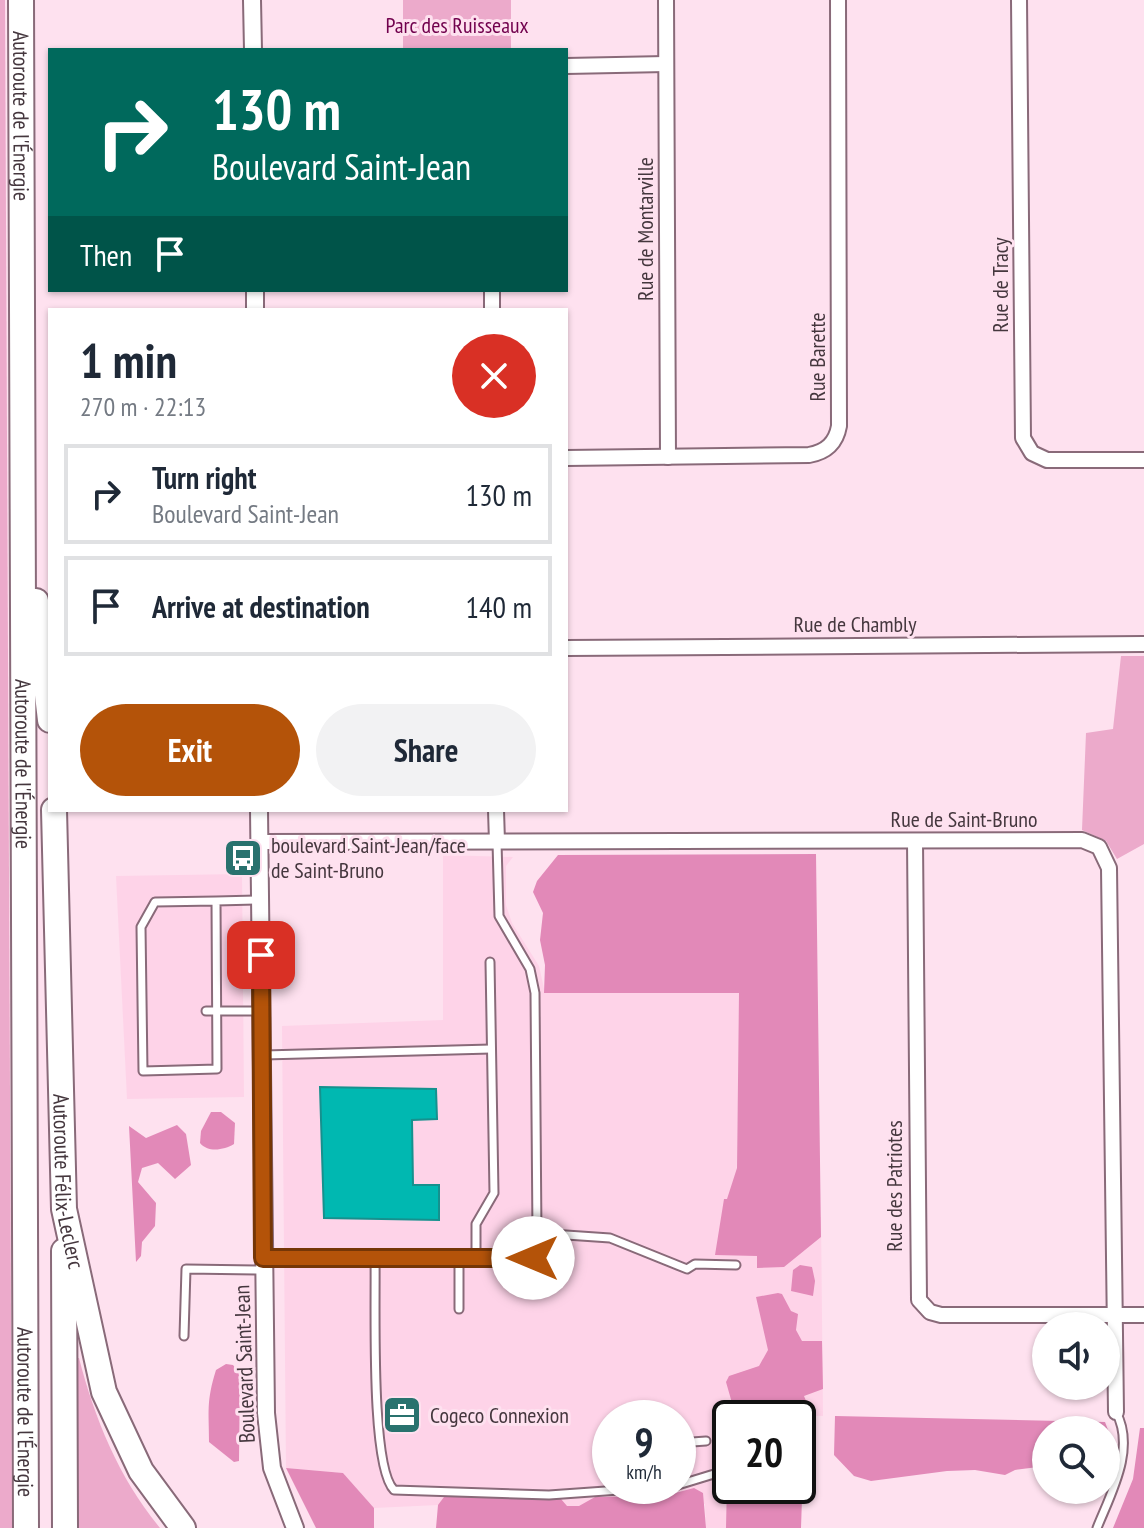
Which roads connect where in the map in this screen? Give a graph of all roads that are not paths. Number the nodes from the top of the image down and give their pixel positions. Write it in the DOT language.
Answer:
graph roads {
  1 [pos="21,0"];
  2 [pos="252,0"];
  3 [pos="666,0"];
  4 [pos="838,0"];
  5 [pos="1019,0"];
  6 [pos="253,48"];
  7 [pos="666,64"];
  8 [pos="568,66"];
  9 [pos="668,457"];
  10 [pos="568,458"];
  11 [pos="1144,460"];
  12 [pos="22,479"];
  13 [pos="1144,644"];
  14 [pos="568,648"];
  15 [pos="48,703"];
  16 [pos="54,812"];
  17 [pos="259,812"];
  18 [pos="496,812"];
  19 [pos="915,841"];
  20 [pos="260,842"];
  21 [pos="497,842"];
  22 [pos="260,900"];
  23 [pos="216,901"];
  24 [pos="490,962"];
  25 [pos="217,1010"];
  26 [pos="142,1011"];
  27 [pos="153,1011"];
  28 [pos="206,1011"];
  29 [pos="261,1011"];
  30 [pos="143,1031"];
  31 [pos="154,1032"];
  32 [pos="206,1032"];
  33 [pos="217,1032"];
  34 [pos="491,1049"];
  35 [pos="261,1055"];
  36 [pos="64,1209"];
  37 [pos="537,1233"];
  38 [pos="459,1258"];
  39 [pos="476,1258"];
  40 [pos="375,1259"];
  41 [pos="263,1264"];
  42 [pos="736,1265"];
  43 [pos="459,1309"];
  44 [pos="1116,1312"];
  45 [pos="1144,1315"];
  46 [pos="1032,1316"];
  47 [pos="1120,1316"];
  48 [pos="184,1336"];
  49 [pos="1116,1400"];
  50 [pos="1116,1412"];
  51 [pos="706,1441"];
  52 [pos="696,1442"];
  53 [pos="592,1492"];
  54 [pos="26,1528"];
  55 [pos="65,1528"];
  56 [pos="183,1528"];
  57 [pos="295,1528"];
  58 [pos="1097,1528"];
  1 -- 12 [label="highway, Autoroute de l'Énergie"];
  2 -- 6 [label="street"];
  3 -- 7 [label="street, Rue de Montarville"];
  4 -- 9 [label="street, Rue Barette"];
  5 -- 11 [label="street, Rue de Tracy"];
  7 -- 8 [label="street"];
  7 -- 9 [label="street, Rue de Montarville"];
  9 -- 10 [label="street, Rue Barette"];
  12 -- 15 [label="highway"];
  12 -- 54 [label="highway, Autoroute de l'Énergie"];
  13 -- 14 [label="street, Rue de Chambly"];
  16 -- 36 [label="highway, Autoroute Félix-Leclerc"];
  17 -- 20 [label="street, Boulevard Saint-Jean"];
  18 -- 21 [label="street"];
  19 -- 21 [label="street, Rue de Saint-Bruno"];
  19 -- 44 [label="street, Rue de Saint-Bruno"];
  19 -- 46 [label="street, Rue des Patriotes"];
  20 -- 21 [label="street, Rue de Saint-Bruno"];
  20 -- 22 [label="street, Boulevard Saint-Jean"];
  21 -- 37 [label="lane"];
  22 -- 23 [label="lane"];
  22 -- 29 [label="street, Boulevard Saint-Jean"];
  23 -- 25 [label="lane"];
  23 -- 26 [label="lane"];
  24 -- 34 [label="lane"];
  25 -- 28 [label="lane"];
  25 -- 29 [label="lane"];
  25 -- 33 [label="lane"];
  26 -- 27 [label="lane"];
  26 -- 30 [label="lane"];
  29 -- 35 [label="street, Boulevard Saint-Jean"];
  30 -- 31 [label="lane"];
  30 -- 33 [label="lane"];
  32 -- 33 [label="lane"];
  34 -- 35 [label="lane"];
  34 -- 39 [label="lane"];
  35 -- 41 [label="street, Boulevard Saint-Jean"];
  36 -- 55 [label="highway"];
  36 -- 56 [label="highway, Autoroute Félix-Leclerc"];
  37 -- 39 [label="lane"];
  37 -- 42 [label="lane"];
  38 -- 39 [label="lane"];
  38 -- 40 [label="lane"];
  38 -- 43 [label="lane"];
  40 -- 41 [label="lane"];
  40 -- 53 [label="lane"];
  41 -- 48 [label="lane"];
  41 -- 57 [label="street, Boulevard Saint-Jean"];
  45 -- 47 [label="street, Rue des Patriotes"];
  49 -- 50 [label="street, Rue de Saint-Bruno"];
  50 -- 58 [label="lane"];
  51 -- 52 [label="lane"];
}
